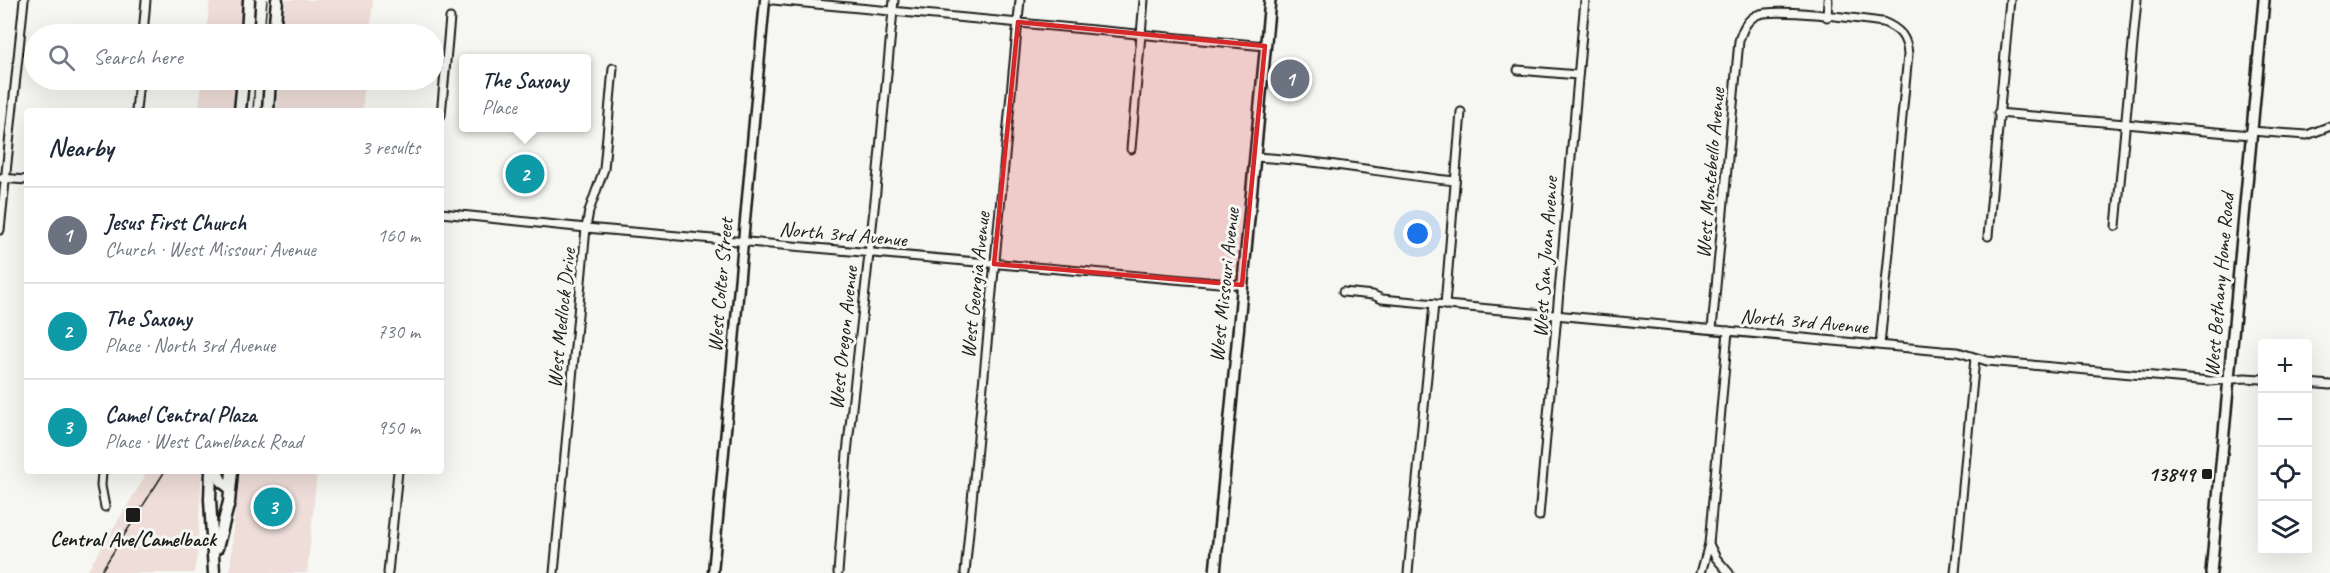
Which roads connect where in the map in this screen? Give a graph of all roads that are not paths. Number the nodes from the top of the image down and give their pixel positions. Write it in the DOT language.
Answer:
graph roads {
  1 [pos="24,0"];
  2 [pos="146,0"];
  3 [pos="249,0"];
  4 [pos="277,0"];
  5 [pos="765,0"];
  6 [pos="773,0"];
  7 [pos="894,0"];
  8 [pos="1020,0"];
  9 [pos="1144,0"];
  10 [pos="1270,0"];
  11 [pos="1585,0"];
  12 [pos="1828,0"];
  13 [pos="2010,0"];
  14 [pos="2137,0"];
  15 [pos="2264,0"];
  16 [pos="893,11"];
  17 [pos="1827,17"];
  18 [pos="450,18"];
  19 [pos="1018,22"];
  20 [pos="144,24"];
  21 [pos="248,24"];
  22 [pos="275,24"];
  23 [pos="1141,33"];
  24 [pos="1265,46"];
  25 [pos="613,68"];
  26 [pos="1518,70"];
  27 [pos="1578,75"];
  28 [pos="444,83"];
  29 [pos="138,90"];
  30 [pos="242,90"];
  31 [pos="269,90"];
  32 [pos="443,90"];
  33 [pos="136,108"];
  34 [pos="240,108"];
  35 [pos="268,108"];
  36 [pos="442,108"];
  37 [pos="1461,112"];
  38 [pos="1998,113"];
  39 [pos="2125,124"];
  40 [pos="2328,127"];
  41 [pos="2251,133"];
  42 [pos="1131,149"];
  43 [pos="1255,157"];
  44 [pos="3,178"];
  45 [pos="24,180"];
  46 [pos="1455,181"];
  47 [pos="444,213"];
  48 [pos="2116,226"];
  49 [pos="586,228"];
  50 [pos="0,230"];
  51 [pos="1988,236"];
  52 [pos="742,242"];
  53 [pos="869,253"];
  54 [pos="994,264"];
  55 [pos="1242,285"];
  56 [pos="1343,292"];
  57 [pos="1434,304"];
  58 [pos="1445,305"];
  59 [pos="1556,316"];
  60 [pos="1712,329"];
  61 [pos="1728,331"];
  62 [pos="1880,345"];
  63 [pos="1976,358"];
  64 [pos="2258,379"];
  65 [pos="2228,380"];
  66 [pos="2312,383"];
  67 [pos="2330,385"];
  68 [pos="102,474"];
  69 [pos="211,474"];
  70 [pos="218,474"];
  71 [pos="232,474"];
  72 [pos="398,474"];
  73 [pos="230,488"];
  74 [pos="105,507"];
  75 [pos="1539,516"];
  76 [pos="1709,543"];
  77 [pos="215,557"];
  78 [pos="214,573"];
  79 [pos="388,573"];
  80 [pos="554,573"];
  81 [pos="713,573"];
  82 [pos="838,573"];
  83 [pos="965,573"];
  84 [pos="1215,573"];
  85 [pos="1408,573"];
  86 [pos="1701,573"];
  87 [pos="1729,573"];
  88 [pos="1955,573"];
  89 [pos="2211,573"];
  1 -- 44 [label="street"];
  2 -- 20 [label="street"];
  3 -- 21 [label="main road"];
  4 -- 22 [label="main road"];
  5 -- 52 [label="street, West Colter Street"];
  6 -- 16 [label="street"];
  7 -- 16 [label="street, West Oregon Avenue"];
  8 -- 19 [label="street, West Georgia Avenue"];
  9 -- 23 [label="street"];
  10 -- 24 [label="main road, West Missouri Avenue"];
  11 -- 27 [label="street, West San Juan Avenue"];
  12 -- 17 [label="street"];
  13 -- 38 [label="street"];
  14 -- 39 [label="street"];
  15 -- 41 [label="main road, West Bethany Home Road"];
  16 -- 19 [label="street"];
  16 -- 53 [label="street, West Oregon Avenue"];
  17 -- 60 [label="street, West Montebello Avenue"];
  17 -- 62 [label="street"];
  18 -- 28 [label="street"];
  19 -- 23 [label="street"];
  19 -- 54 [label="street, West Georgia Avenue"];
  23 -- 24 [label="street"];
  23 -- 42 [label="street"];
  24 -- 43 [label="main road, West Missouri Avenue"];
  25 -- 49 [label="street, West Medlock Drive"];
  26 -- 27 [label="street"];
  27 -- 59 [label="street, West San Juan Avenue"];
  29 -- 33 [label="street"];
  30 -- 34 [label="main road"];
  31 -- 35 [label="main road"];
  32 -- 36 [label="street"];
  37 -- 46 [label="street"];
  38 -- 39 [label="street"];
  38 -- 51 [label="street"];
  39 -- 41 [label="street"];
  39 -- 48 [label="street"];
  40 -- 41 [label="street"];
  41 -- 65 [label="main road, West Bethany Home Road"];
  43 -- 46 [label="street"];
  43 -- 55 [label="main road, West Missouri Avenue"];
  44 -- 45 [label="street"];
  44 -- 50 [label="street"];
  46 -- 58 [label="street"];
  47 -- 49 [label="street, North 3rd Avenue"];
  49 -- 52 [label="street, North 3rd Avenue"];
  49 -- 80 [label="street, West Medlock Drive"];
  52 -- 53 [label="street, North 3rd Avenue"];
  52 -- 81 [label="street, West Colter Street"];
  53 -- 54 [label="street, North 3rd Avenue"];
  53 -- 82 [label="street, West Oregon Avenue"];
  54 -- 55 [label="street, North 3rd Avenue"];
  54 -- 83 [label="street, West Georgia Avenue"];
  55 -- 84 [label="main road, West Missouri Avenue"];
  56 -- 57 [label="street, North 3rd Avenue"];
  57 -- 58 [label="street, North 3rd Avenue"];
  57 -- 85 [label="street"];
  58 -- 59 [label="street, North 3rd Avenue"];
  59 -- 60 [label="street, North 3rd Avenue"];
  59 -- 75 [label="street, West San Juan Avenue"];
  60 -- 61 [label="street, North 3rd Avenue"];
  61 -- 62 [label="street, North 3rd Avenue"];
  61 -- 76 [label="street"];
  62 -- 63 [label="street, North 3rd Avenue"];
  63 -- 65 [label="street, North 3rd Avenue"];
  63 -- 88 [label="street"];
  64 -- 65 [label="street, North 3rd Avenue"];
  65 -- 89 [label="main road, West Bethany Home Road"];
  66 -- 67 [label="street"];
  68 -- 74 [label="street"];
  69 -- 77 [label="main road"];
  70 -- 73 [label="main road"];
  71 -- 73 [label="main road"];
  72 -- 79 [label="street"];
  73 -- 77 [label="main road"];
  76 -- 86 [label="street"];
  76 -- 87 [label="street"];
  77 -- 78 [label="main road"];
}
